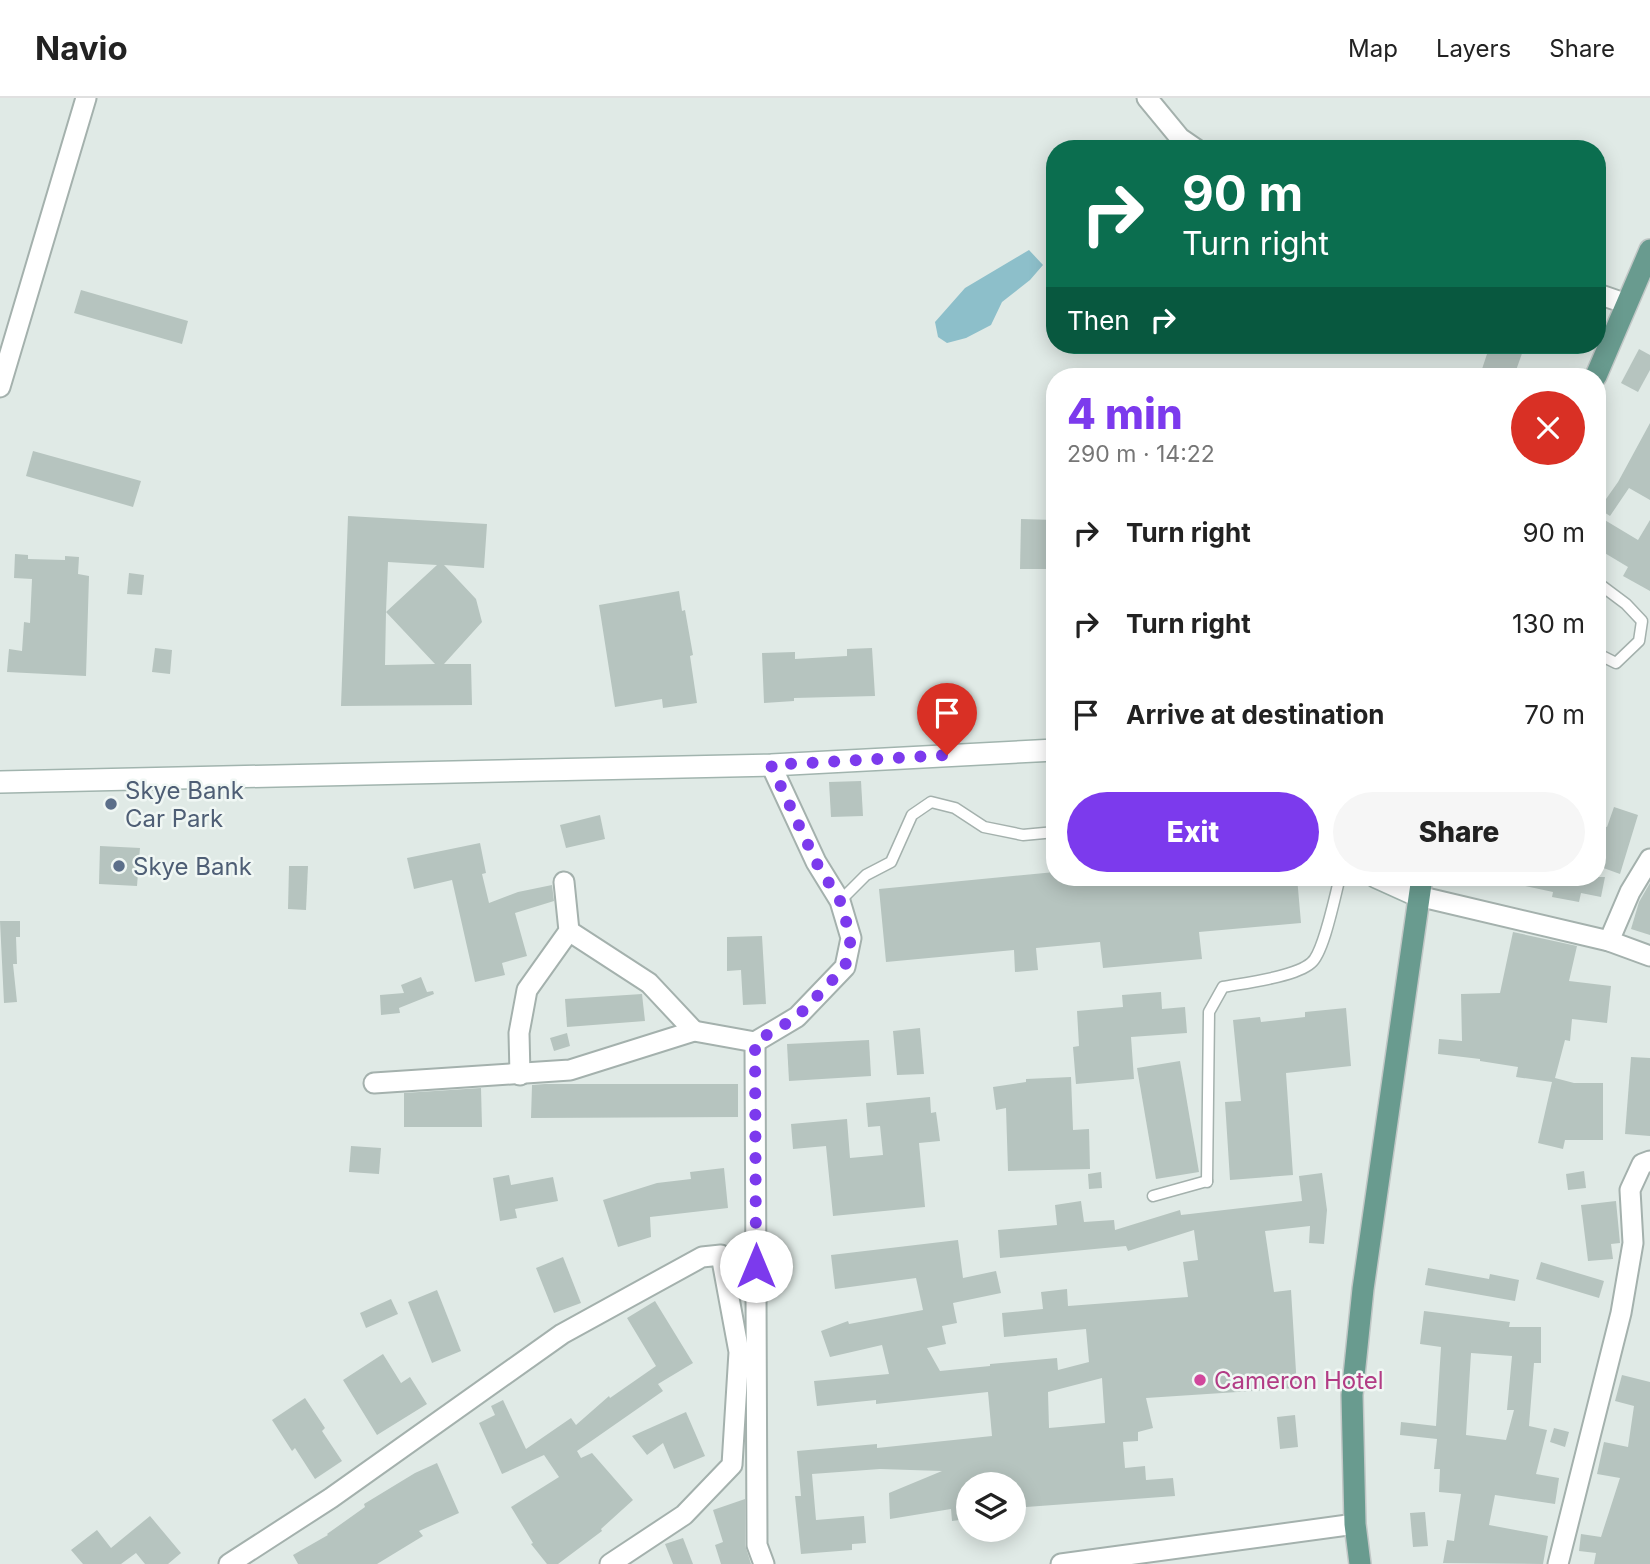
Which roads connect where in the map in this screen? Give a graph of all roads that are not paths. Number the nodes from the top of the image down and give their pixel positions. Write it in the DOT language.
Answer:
graph roads {
  1 [pos="86,98"];
  2 [pos="1147,98"];
  3 [pos="1183,140"];
  4 [pos="1650,250"];
  5 [pos="1606,297"];
  6 [pos="1627,304"];
  7 [pos="1606,353"];
  8 [pos="2,376"];
  9 [pos="1606,589"];
  10 [pos="1606,658"];
  11 [pos="1046,750"];
  12 [pos="771,765"];
  13 [pos="0,782"];
  14 [pos="1046,833"];
  15 [pos="1650,859"];
  16 [pos="564,882"];
  17 [pos="1338,886"];
  18 [pos="1420,886"];
  19 [pos="840,901"];
  20 [pos="569,931"];
  21 [pos="1609,941"];
  22 [pos="1650,956"];
  23 [pos="694,1031"];
  24 [pos="755,1042"];
  25 [pos="520,1075"];
  26 [pos="374,1083"];
  27 [pos="1650,1161"];
  28 [pos="1153,1196"];
  29 [pos="1641,1243"];
  30 [pos="1355,1524"];
  31 [pos="229,1564"];
  32 [pos="610,1564"];
  33 [pos="764,1564"];
  34 [pos="1061,1564"];
  35 [pos="1360,1564"];
  36 [pos="1558,1564"];
  1 -- 8 [label="street"];
  2 -- 3 [label="street"];
  4 -- 6 [label="main road"];
  5 -- 6 [label="street"];
  6 -- 7 [label="main road"];
  9 -- 10 [label="lane"];
  11 -- 12 [label="street"];
  12 -- 13 [label="street"];
  12 -- 19 [label="street"];
  14 -- 19 [label="lane"];
  15 -- 21 [label="street"];
  16 -- 20 [label="street"];
  17 -- 28 [label="lane"];
  18 -- 21 [label="street"];
  18 -- 30 [label="main road"];
  19 -- 24 [label="street"];
  20 -- 23 [label="street"];
  20 -- 25 [label="street"];
  21 -- 22 [label="street"];
  23 -- 24 [label="street"];
  23 -- 25 [label="street"];
  24 -- 33 [label="street"];
  25 -- 26 [label="street"];
  27 -- 29 [label="street"];
  29 -- 36 [label="street"];
  30 -- 34 [label="street"];
  30 -- 35 [label="main road"];
  31 -- 32 [label="street"];
}
